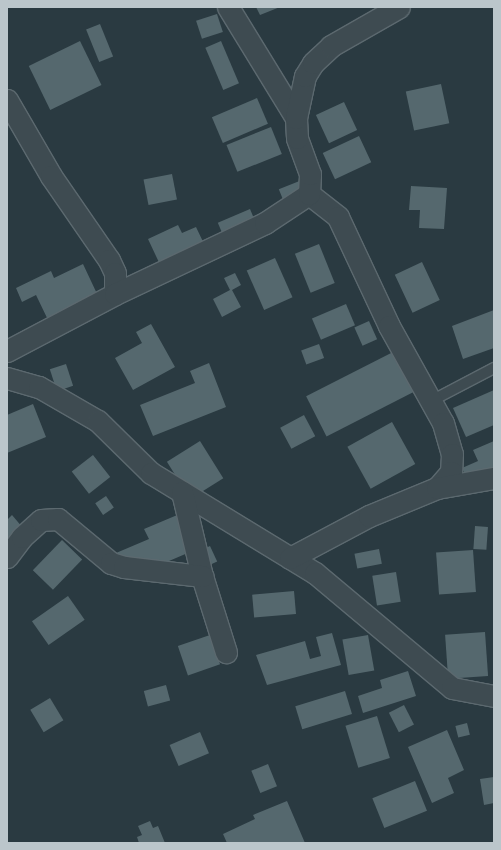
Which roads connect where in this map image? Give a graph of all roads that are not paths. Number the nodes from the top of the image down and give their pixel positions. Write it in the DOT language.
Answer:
graph roads {
  1 [pos="228,7"];
  2 [pos="399,7"];
  3 [pos="7,100"];
  4 [pos="296,118"];
  5 [pos="309,194"];
  6 [pos="115,294"];
  7 [pos="7,351"];
  8 [pos="494,368"];
  9 [pos="7,378"];
  10 [pos="431,401"];
  11 [pos="494,478"];
  12 [pos="437,488"];
  13 [pos="182,492"];
  14 [pos="7,557"];
  15 [pos="290,558"];
  16 [pos="202,576"];
  17 [pos="226,652"];
  18 [pos="494,696"];
  1 -- 4 [label="street"];
  2 -- 4 [label="street"];
  3 -- 6 [label="street"];
  4 -- 5 [label="street"];
  5 -- 6 [label="street"];
  5 -- 10 [label="street"];
  6 -- 7 [label="street"];
  8 -- 10 [label="lane"];
  9 -- 13 [label="street"];
  10 -- 12 [label="street"];
  11 -- 12 [label="street"];
  12 -- 15 [label="street"];
  13 -- 15 [label="street"];
  13 -- 16 [label="street"];
  14 -- 16 [label="street"];
  15 -- 18 [label="street"];
  16 -- 17 [label="street"];
}
